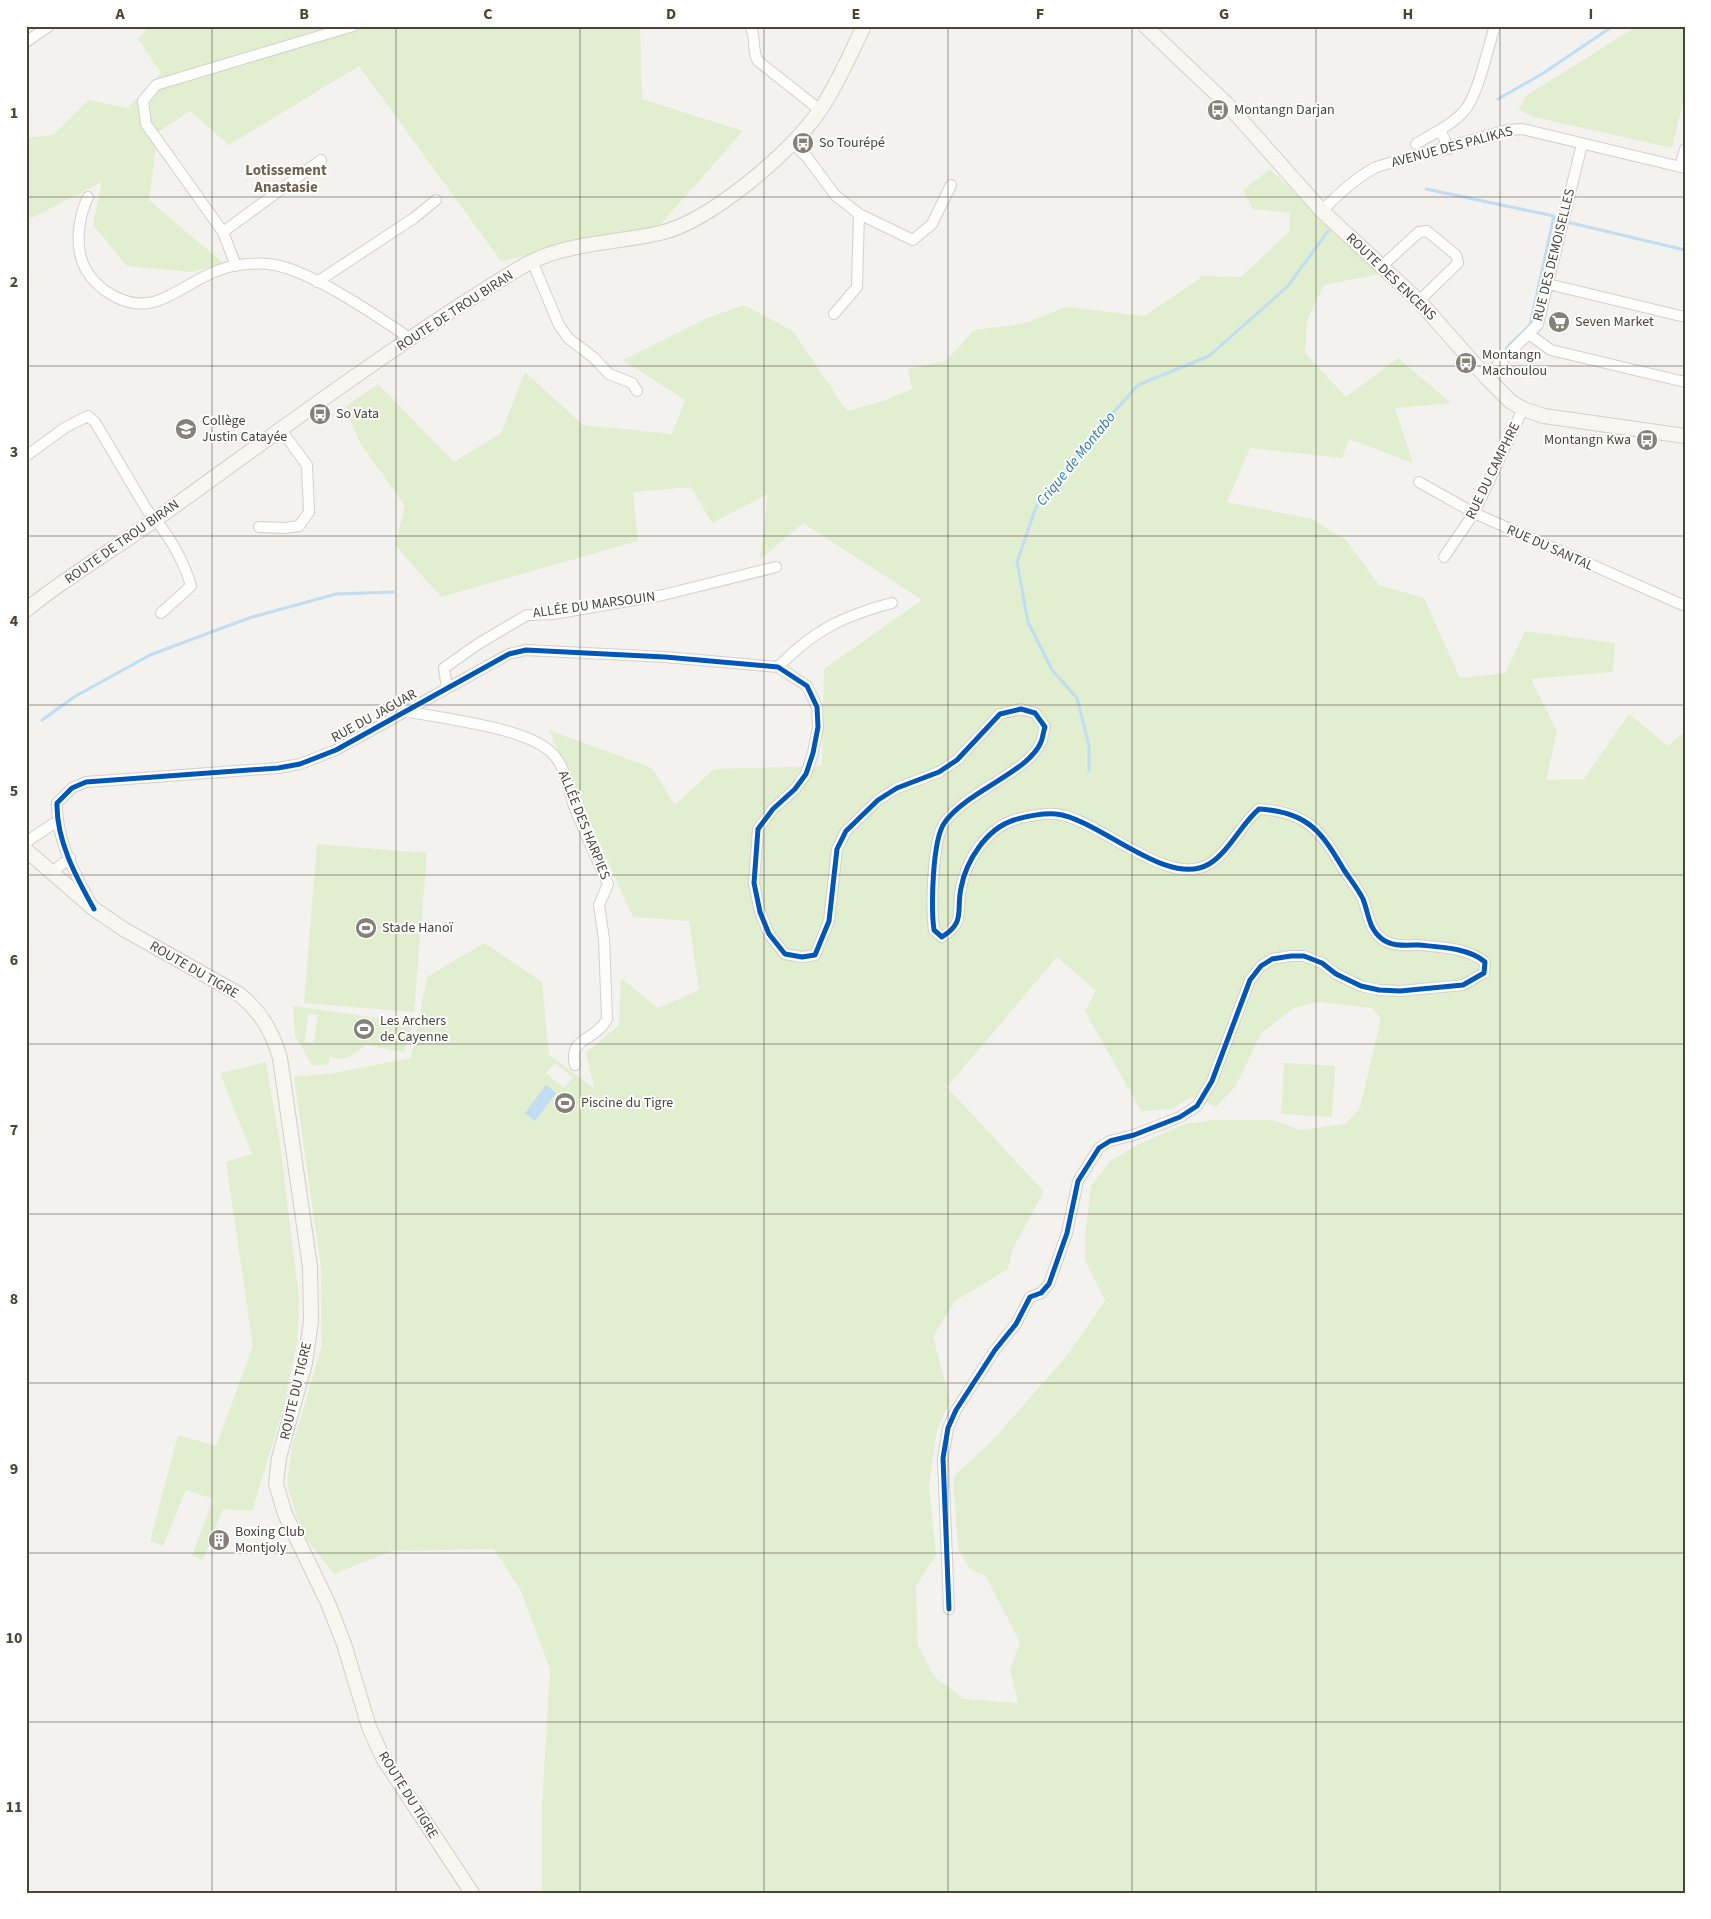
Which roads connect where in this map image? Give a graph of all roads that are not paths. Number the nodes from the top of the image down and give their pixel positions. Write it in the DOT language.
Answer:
graph roads {
  1 [pos="49,26"];
  2 [pos="353,26"];
  3 [pos="750,26"];
  4 [pos="864,26"];
  5 [pos="1145,26"];
  6 [pos="1495,26"];
  7 [pos="26,42"];
  8 [pos="820,110"];
  9 [pos="1440,130"];
  10 [pos="792,143"];
  11 [pos="1416,144"];
  12 [pos="1582,144"];
  13 [pos="1449,149"];
  14 [pos="1685,149"];
  15 [pos="321,160"];
  16 [pos="1682,168"];
  17 [pos="951,185"];
  18 [pos="88,197"];
  19 [pos="436,200"];
  20 [pos="1322,212"];
  21 [pos="859,214"];
  22 [pos="223,232"];
  23 [pos="532,261"];
  24 [pos="236,266"];
  25 [pos="1382,266"];
  26 [pos="317,282"];
  27 [pos="1548,284"];
  28 [pos="1419,301"];
  29 [pos="834,314"];
  30 [pos="1685,317"];
  31 [pos="1530,335"];
  32 [pos="411,338"];
  33 [pos="1486,377"];
  34 [pos="1685,382"];
  35 [pos="637,391"];
  36 [pos="1523,409"];
  37 [pos="281,430"];
  38 [pos="1685,435"];
  39 [pos="26,456"];
  40 [pos="1419,482"];
  41 [pos="1474,513"];
  42 [pos="156,519"];
  43 [pos="259,527"];
  44 [pos="1444,557"];
  45 [pos="776,567"];
  46 [pos="892,603"];
  47 [pos="1685,606"];
  48 [pos="26,610"];
  49 [pos="162,613"];
  50 [pos="778,667"];
  51 [pos="447,688"];
  52 [pos="405,711"];
  53 [pos="56,822"];
  54 [pos="26,842"];
  55 [pos="26,850"];
  56 [pos="70,858"];
  57 [pos="52,872"];
  58 [pos="94,909"];
  59 [pos="574,1065"];
  60 [pos="949,1609"];
  61 [pos="472,1893"];
  1 -- 7 [label="street"];
  2 -- 22 [label="street"];
  3 -- 8 [label="street"];
  4 -- 8 [label="main road, ROUTE DE TROU BIRAN"];
  5 -- 20 [label="main road, ROUTE DES ENCENS"];
  6 -- 9 [label="street"];
  8 -- 10 [label="main road, ROUTE DE TROU BIRAN"];
  9 -- 11 [label="street"];
  9 -- 13 [label="street"];
  10 -- 21 [label="street"];
  10 -- 23 [label="main road, ROUTE DE TROU BIRAN"];
  12 -- 13 [label="street, AVENUE DES PALIKAS"];
  12 -- 16 [label="street, AVENUE DES PALIKAS"];
  12 -- 27 [label="street, RUE DES DEMOISELLES"];
  13 -- 20 [label="street, AVENUE DES PALIKAS"];
  14 -- 16 [label="street"];
  15 -- 22 [label="street"];
  17 -- 21 [label="street"];
  18 -- 24 [label="street"];
  19 -- 26 [label="street"];
  20 -- 25 [label="main road, ROUTE DES ENCENS"];
  21 -- 29 [label="street"];
  22 -- 24 [label="street"];
  23 -- 32 [label="main road, ROUTE DE TROU BIRAN"];
  23 -- 35 [label="street"];
  24 -- 26 [label="street"];
  25 -- 28 [label="main road, ROUTE DES ENCENS"];
  25 -- 28 [label="street"];
  26 -- 32 [label="street"];
  27 -- 30 [label="street"];
  27 -- 31 [label="street, RUE DES DEMOISELLES"];
  28 -- 33 [label="main road, ROUTE DES ENCENS"];
  31 -- 33 [label="street, RUE DES DEMOISELLES"];
  31 -- 34 [label="street"];
  32 -- 37 [label="main road, ROUTE DE TROU BIRAN"];
  33 -- 36 [label="main road, ROUTE DES ENCENS"];
  36 -- 38 [label="main road, ROUTE DES ENCENS"];
  36 -- 41 [label="street, RUE DU CAMPHRE"];
  37 -- 42 [label="main road, ROUTE DE TROU BIRAN"];
  37 -- 43 [label="street"];
  39 -- 42 [label="street"];
  40 -- 41 [label="street, RUE DU SANTAL"];
  41 -- 44 [label="street, RUE DU CAMPHRE"];
  41 -- 47 [label="street, RUE DU SANTAL"];
  42 -- 48 [label="main road, ROUTE DE TROU BIRAN"];
  42 -- 49 [label="street"];
  45 -- 51 [label="street, ALLÉE DU MARSOUIN"];
  46 -- 50 [label="street"];
  50 -- 51 [label="street, RUE DU JAGUAR"];
  50 -- 60 [label="street, RUE DU JAGUAR"];
  51 -- 52 [label="street, RUE DU JAGUAR"];
  52 -- 53 [label="street, RUE DU JAGUAR"];
  52 -- 59 [label="street, ALLÉE DES HARPIES"];
  53 -- 54 [label="street"];
  53 -- 56 [label="street"];
  55 -- 57 [label="main road, ROUTE DU TIGRE"];
  56 -- 57 [label="street"];
  56 -- 58 [label="street"];
  57 -- 58 [label="main road, ROUTE DU TIGRE"];
  58 -- 61 [label="main road, ROUTE DU TIGRE"];
}
